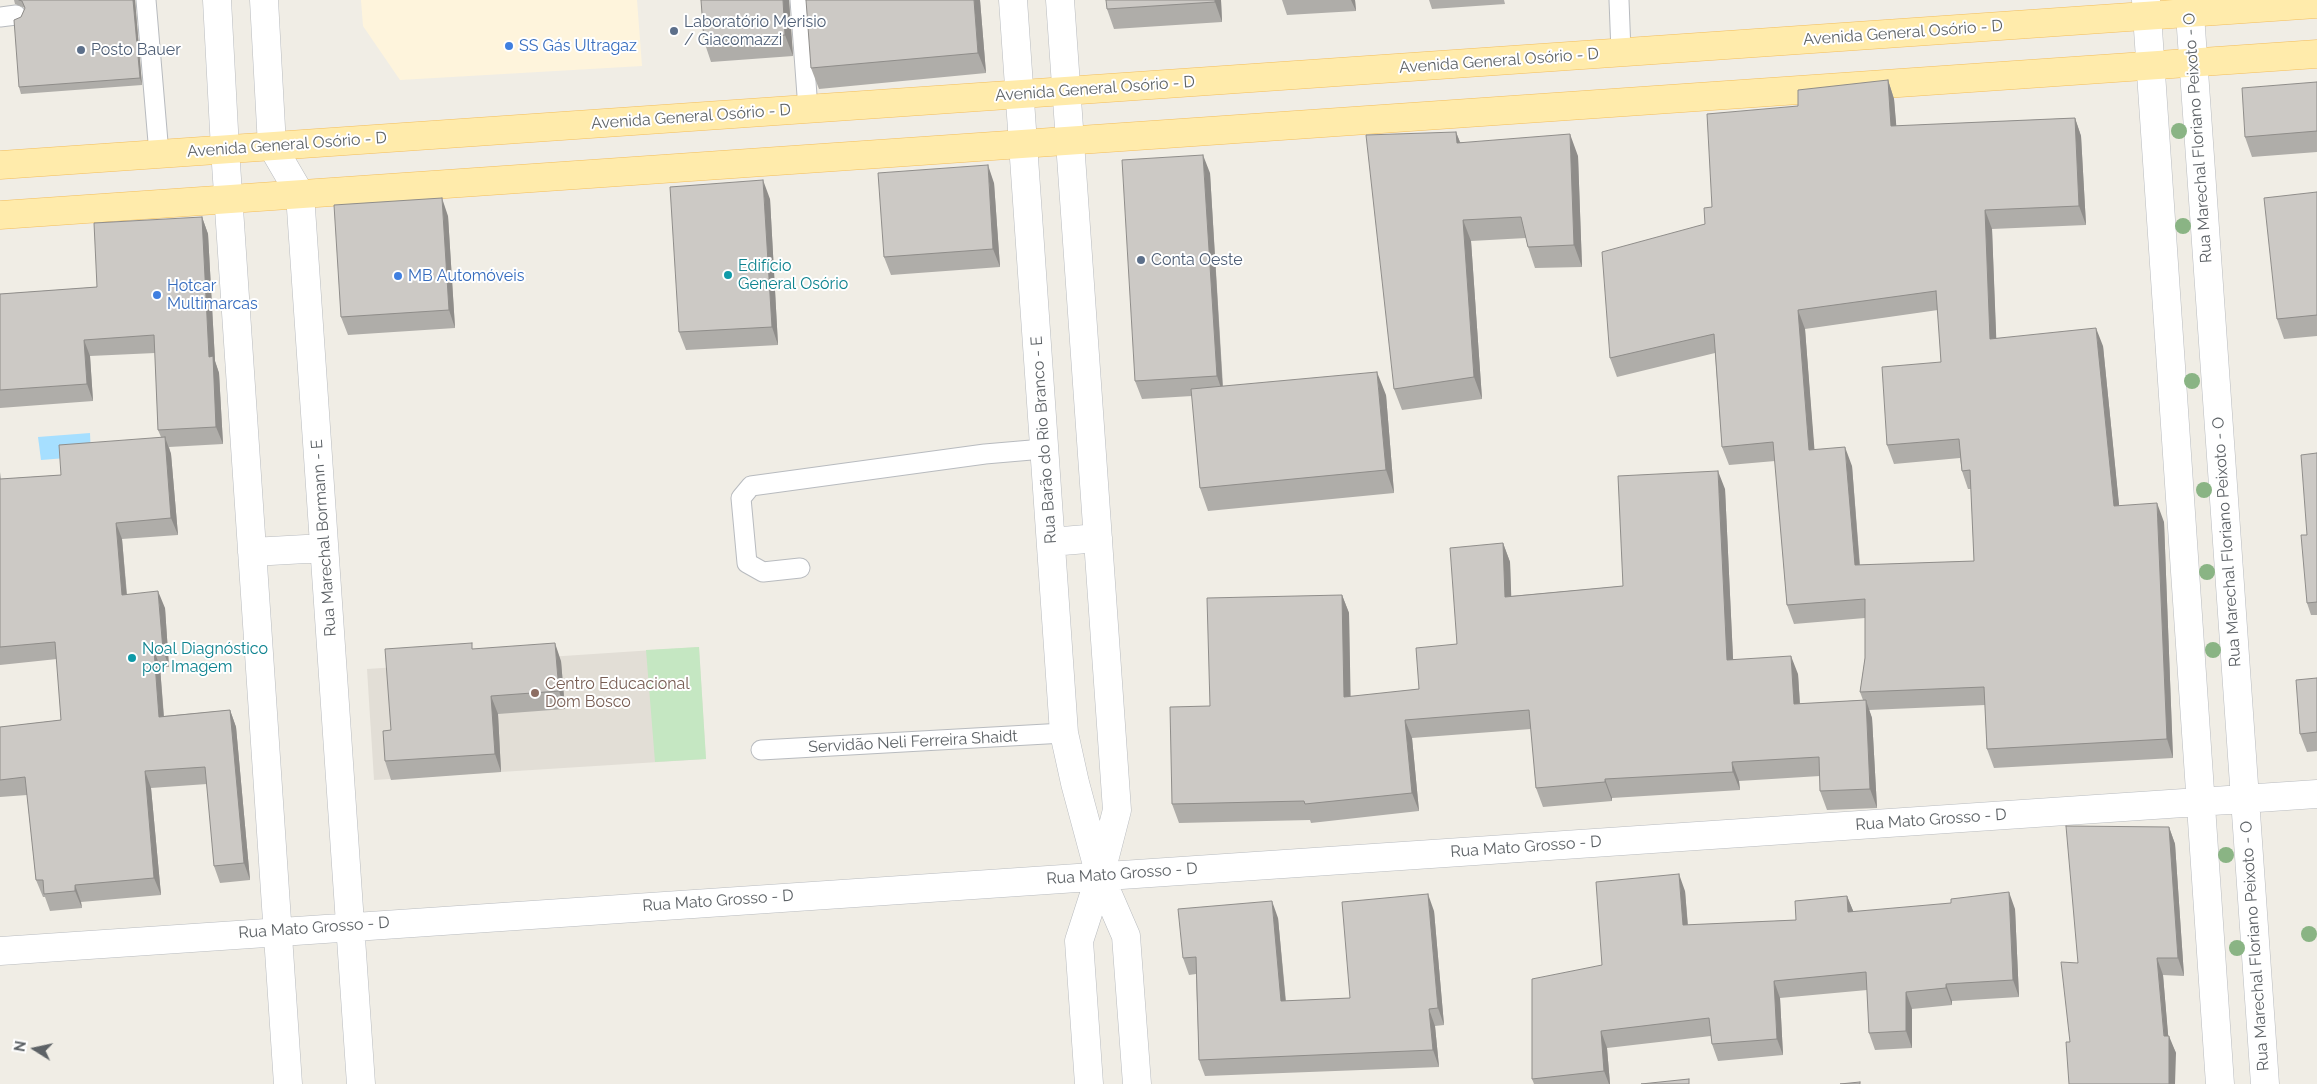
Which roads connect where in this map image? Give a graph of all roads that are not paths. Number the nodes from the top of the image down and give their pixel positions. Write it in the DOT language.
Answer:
graph roads {
  1 [pos="144,0"];
  2 [pos="217,0"];
  3 [pos="264,0"];
  4 [pos="800,0"];
  5 [pos="1014,0"];
  6 [pos="1060,0"];
  7 [pos="1619,0"];
  8 [pos="2317,4"];
  9 [pos="2189,6"];
  10 [pos="2147,8"];
  11 [pos="1621,52"];
  12 [pos="2317,54"];
  13 [pos="2193,62"];
  14 [pos="2150,66"];
  15 [pos="1066,91"];
  16 [pos="1020,94"];
  17 [pos="808,109"];
  18 [pos="1069,141"];
  19 [pos="1024,144"];
  20 [pos="272,146"];
  21 [pos="224,150"];
  22 [pos="159,154"];
  23 [pos="0,165"];
  24 [pos="300,194"];
  25 [pos="228,199"];
  26 [pos="0,215"];
  27 [pos="2219,428"];
  28 [pos="2175,430"];
  29 [pos="1043,449"];
  30 [pos="1098,538"];
  31 [pos="1051,542"];
  32 [pos="324,548"];
  33 [pos="252,552"];
  34 [pos="800,568"];
  35 [pos="1064,733"];
  36 [pos="761,750"];
  37 [pos="2317,794"];
  38 [pos="2245,799"];
  39 [pos="2200,802"];
  40 [pos="1100,876"];
  41 [pos="351,926"];
  42 [pos="277,931"];
  43 [pos="0,951"];
  44 [pos="288,1084"];
  45 [pos="361,1084"];
  46 [pos="1089,1084"];
  47 [pos="1137,1084"];
  48 [pos="2220,1084"];
  49 [pos="2265,1084"];
  1 -- 22 [label="lane"];
  2 -- 21 [label="street"];
  3 -- 20 [label="street, Rua Marechal Bormann - E"];
  4 -- 17 [label="lane"];
  5 -- 16 [label="street, Rua Barão do Rio Branco - E"];
  6 -- 15 [label="street"];
  7 -- 11 [label="lane"];
  8 -- 9 [label="main road, Avenida General Osório - D"];
  9 -- 10 [label="main road, Avenida General Osório - D"];
  9 -- 13 [label="street, Rua Marechal Floriano Peixoto - O"];
  10 -- 11 [label="main road, Avenida General Osório - D"];
  10 -- 14 [label="street"];
  11 -- 15 [label="main road, Avenida General Osório - D"];
  12 -- 13 [label="main road"];
  13 -- 14 [label="main road"];
  13 -- 27 [label="street, Rua Marechal Floriano Peixoto - O"];
  14 -- 18 [label="main road"];
  14 -- 28 [label="street"];
  15 -- 16 [label="main road, Avenida General Osório - D"];
  15 -- 18 [label="street"];
  16 -- 17 [label="main road, Avenida General Osório - D"];
  16 -- 19 [label="street, Rua Barão do Rio Branco - E"];
  17 -- 20 [label="main road, Avenida General Osório - D"];
  18 -- 19 [label="main road"];
  18 -- 30 [label="street"];
  19 -- 24 [label="main road"];
  19 -- 29 [label="street, Rua Barão do Rio Branco - E"];
  20 -- 21 [label="main road, Avenida General Osório - D"];
  20 -- 24 [label="street, Rua Marechal Bormann - E"];
  21 -- 22 [label="main road, Avenida General Osório - D"];
  21 -- 25 [label="street"];
  22 -- 23 [label="main road, Avenida General Osório - D"];
  24 -- 25 [label="main road"];
  24 -- 32 [label="street, Rua Marechal Bormann - E"];
  25 -- 26 [label="main road"];
  25 -- 33 [label="street"];
  27 -- 28 [label="street"];
  27 -- 38 [label="street, Rua Marechal Floriano Peixoto - O"];
  28 -- 39 [label="street"];
  29 -- 31 [label="street, Rua Barão do Rio Branco - E"];
  29 -- 34 [label="lane"];
  30 -- 31 [label="street"];
  30 -- 40 [label="street"];
  31 -- 35 [label="street, Rua Barão do Rio Branco - E"];
  32 -- 33 [label="street"];
  32 -- 41 [label="street, Rua Marechal Bormann - E"];
  33 -- 42 [label="street"];
  35 -- 36 [label="lane, Servidão Neli Ferreira Shaidt"];
  35 -- 40 [label="street, Rua Barão do Rio Branco - E"];
  37 -- 38 [label="street, Rua Mato Grosso - D"];
  38 -- 39 [label="street, Rua Mato Grosso - D"];
  38 -- 49 [label="street, Rua Marechal Floriano Peixoto - O"];
  39 -- 40 [label="street, Rua Mato Grosso - D"];
  39 -- 48 [label="street"];
  40 -- 41 [label="street, Rua Mato Grosso - D"];
  40 -- 46 [label="street"];
  40 -- 47 [label="street, Rua Barão do Rio Branco - E"];
  41 -- 42 [label="street, Rua Mato Grosso - D"];
  41 -- 45 [label="street, Rua Marechal Bormann - E"];
  42 -- 43 [label="street, Rua Mato Grosso - D"];
  42 -- 44 [label="street"];
}
